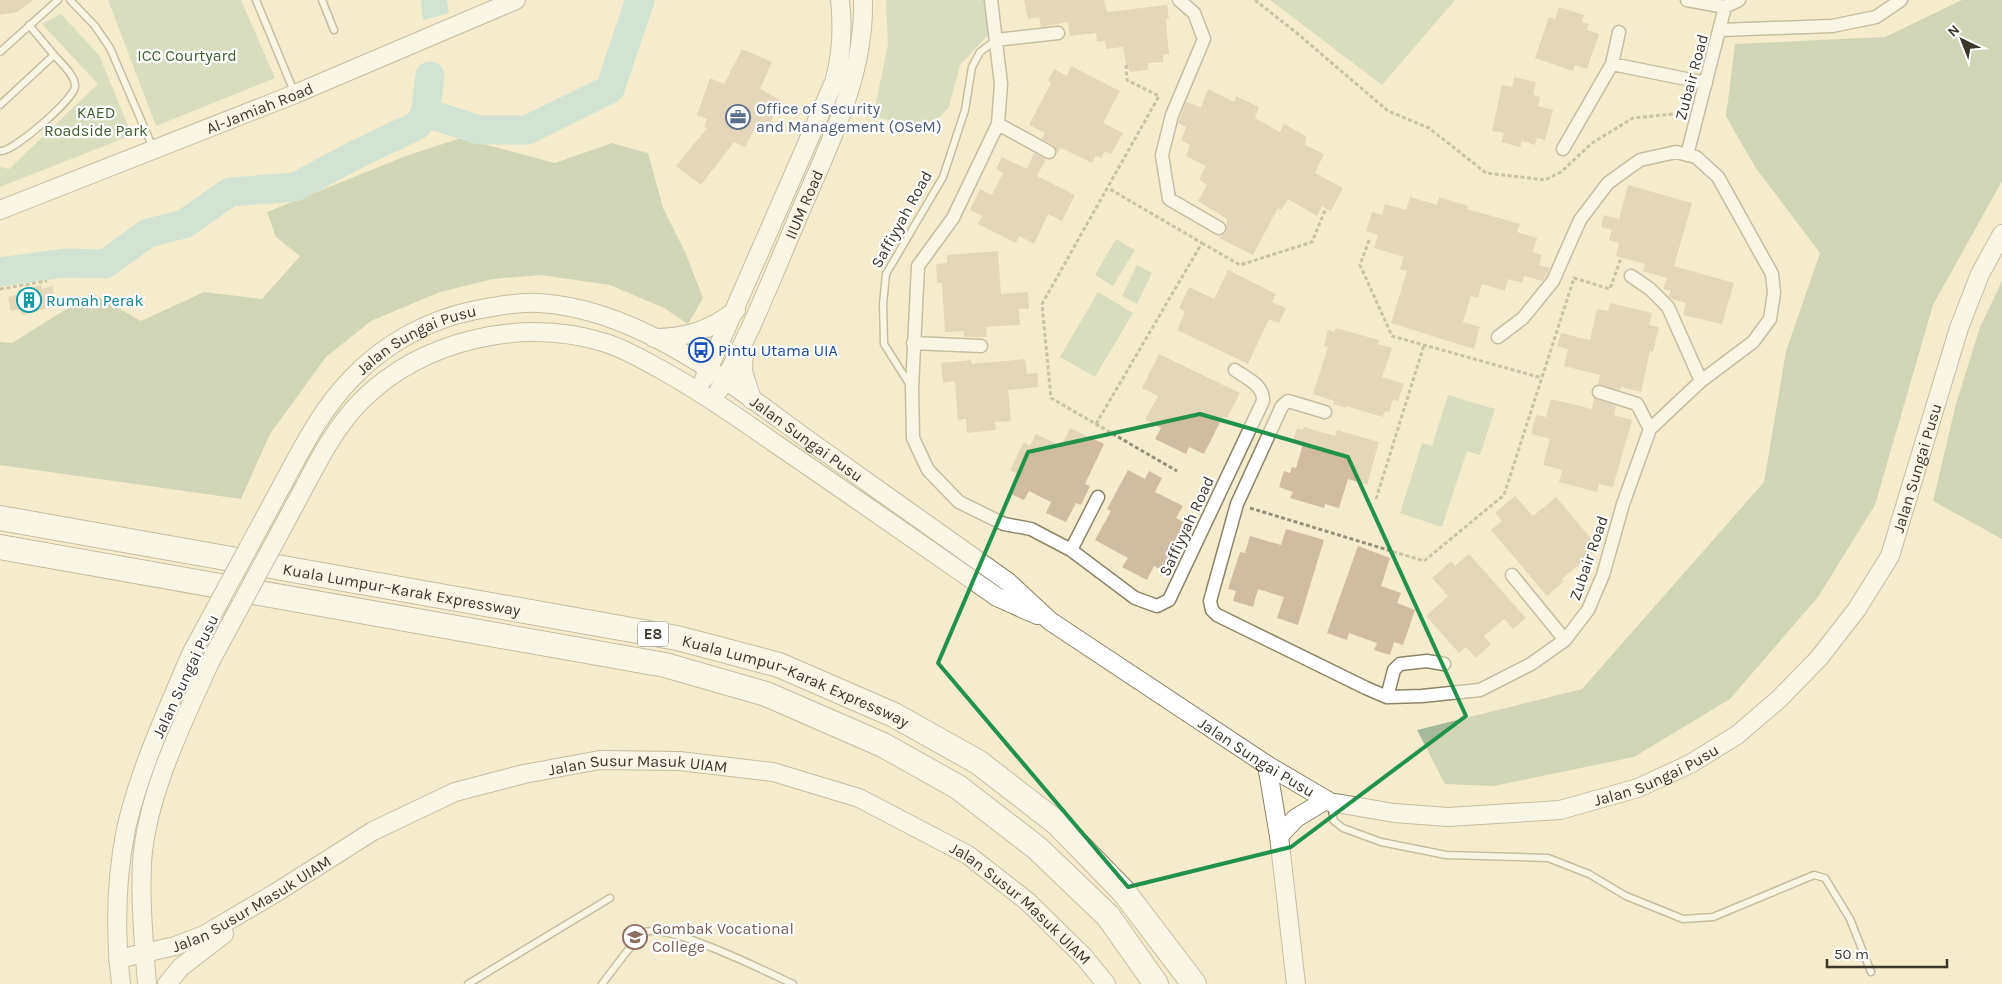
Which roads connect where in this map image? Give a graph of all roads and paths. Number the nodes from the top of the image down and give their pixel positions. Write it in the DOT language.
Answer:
graph roads {
  1 [pos="58,0"];
  2 [pos="70,0"];
  3 [pos="256,0"];
  4 [pos="322,0"];
  5 [pos="840,0"];
  6 [pos="863,0"];
  7 [pos="991,0"];
  8 [pos="1179,0"];
  9 [pos="1255,0"];
  10 [pos="1687,0"];
  11 [pos="1739,0"];
  12 [pos="1901,0"];
  13 [pos="507,2"];
  14 [pos="1725,6"];
  15 [pos="29,25"];
  16 [pos="334,30"];
  17 [pos="1720,30"];
  18 [pos="1619,32"];
  19 [pos="1058,33"];
  20 [pos="996,40"];
  21 [pos="0,52"];
  22 [pos="54,55"];
  23 [pos="1612,64"];
  24 [pos="1126,65"];
  25 [pos="1706,83"];
  26 [pos="295,94"];
  27 [pos="0,105"];
  28 [pos="1699,112"];
  29 [pos="998,124"];
  30 [pos="153,149"];
  31 [pos="1563,149"];
  32 [pos="0,152"];
  33 [pos="1049,152"];
  34 [pos="1687,155"];
  35 [pos="797,169"];
  36 [pos="815,176"];
  37 [pos="1108,188"];
  38 [pos="1326,208"];
  39 [pos="0,210"];
  40 [pos="1219,228"];
  41 [pos="2002,234"];
  42 [pos="1368,240"];
  43 [pos="1202,243"];
  44 [pos="1621,258"];
  45 [pos="1631,276"];
  46 [pos="47,281"];
  47 [pos="0,289"];
  48 [pos="737,309"];
  49 [pos="1498,337"];
  50 [pos="654,338"];
  51 [pos="745,341"];
  52 [pos="913,343"];
  53 [pos="1424,345"];
  54 [pos="981,346"];
  55 [pos="709,370"];
  56 [pos="1235,370"];
  57 [pos="1542,378"];
  58 [pos="725,380"];
  59 [pos="1701,381"];
  60 [pos="912,388"];
  61 [pos="698,391"];
  62 [pos="1599,392"];
  63 [pos="714,400"];
  64 [pos="752,400"];
  65 [pos="1325,412"];
  66 [pos="1096,424"];
  67 [pos="1650,429"];
  68 [pos="1177,471"];
  69 [pos="1098,497"];
  70 [pos="1376,499"];
  71 [pos="1237,504"];
  72 [pos="0,518"];
  73 [pos="0,547"];
  74 [pos="1071,550"];
  75 [pos="1512,575"];
  76 [pos="1050,621"];
  77 [pos="1565,640"];
  78 [pos="1444,664"];
  79 [pos="1387,696"];
  80 [pos="1267,765"];
  81 [pos="1328,801"];
  82 [pos="1279,836"];
  83 [pos="277,892"];
  84 [pos="610,898"];
  85 [pos="145,952"];
  86 [pos="118,959"];
  87 [pos="1871,972"];
  88 [pos="781,982"];
  89 [pos="121,984"];
  90 [pos="147,984"];
  91 [pos="167,984"];
  92 [pos="468,984"];
  93 [pos="602,984"];
  94 [pos="793,984"];
  95 [pos="1106,984"];
  96 [pos="1156,984"];
  97 [pos="1194,984"];
  98 [pos="1296,984"];
  1 -- 15 [label="lane"];
  2 -- 30 [label="lane"];
  3 -- 26 [label="lane"];
  4 -- 16 [label="lane"];
  5 -- 35 [label="main road, IIUM Road"];
  6 -- 36 [label="main road, IIUM Road"];
  7 -- 20 [label="street, Saffiyyah Road"];
  8 -- 40 [label="street"];
  9 -- 28 [label="path"];
  10 -- 14 [label="street"];
  11 -- 14 [label="street"];
  12 -- 17 [label="street"];
  13 -- 26 [label="main road, Al-Jamiah Road"];
  14 -- 17 [label="street, Zubair Road"];
  15 -- 21 [label="lane"];
  15 -- 22 [label="lane"];
  17 -- 25 [label="street, Zubair Road"];
  18 -- 23 [label="street"];
  19 -- 20 [label="street"];
  20 -- 29 [label="street, Saffiyyah Road"];
  20 -- 60 [label="lane, Saffiyyah Road"];
  22 -- 27 [label="lane"];
  22 -- 32 [label="lane"];
  23 -- 25 [label="street"];
  23 -- 31 [label="street"];
  24 -- 37 [label="path"];
  25 -- 28 [label="street, Zubair Road"];
  26 -- 30 [label="main road, Al-Jamiah Road"];
  28 -- 34 [label="street, Zubair Road"];
  29 -- 33 [label="street"];
  29 -- 52 [label="street, Saffiyyah Road"];
  30 -- 39 [label="main road, Al-Jamiah Road"];
  34 -- 49 [label="street"];
  34 -- 59 [label="street, Zubair Road"];
  35 -- 36 [label="main road"];
  35 -- 48 [label="main road, IIUM Road"];
  36 -- 51 [label="main road, IIUM Road"];
  37 -- 43 [label="path"];
  37 -- 66 [label="path"];
  38 -- 43 [label="path"];
  41 -- 81 [label="main road, Jalan Sungai Pusu"];
  42 -- 53 [label="path"];
  43 -- 66 [label="path"];
  44 -- 57 [label="path"];
  45 -- 59 [label="street"];
  46 -- 47 [label="path"];
  48 -- 50 [label="main road"];
  48 -- 55 [label="main road, IIUM Road"];
  50 -- 55 [label="main road, Jalan Sungai Pusu"];
  50 -- 86 [label="main road, Jalan Sungai Pusu, bridge"];
  51 -- 58 [label="main road, IIUM Road"];
  51 -- 64 [label="main road"];
  52 -- 54 [label="street"];
  52 -- 60 [label="street, Saffiyyah Road"];
  53 -- 57 [label="path"];
  53 -- 70 [label="path"];
  55 -- 58 [label="main road, Jalan Sungai Pusu"];
  55 -- 61 [label="main road, IIUM Road"];
  56 -- 74 [label="street, Saffiyyah Road"];
  57 -- 71 [label="path"];
  58 -- 63 [label="main road, IIUM Road"];
  58 -- 64 [label="main road, Jalan Sungai Pusu"];
  59 -- 67 [label="street, Zubair Road"];
  60 -- 74 [label="street, Saffiyyah Road"];
  61 -- 63 [label="main road, Jalan Sungai Pusu"];
  61 -- 85 [label="main road, Jalan Sungai Pusu, bridge"];
  62 -- 67 [label="street"];
  63 -- 76 [label="main road, Jalan Sungai Pusu"];
  64 -- 76 [label="main road, Jalan Sungai Pusu"];
  65 -- 71 [label="street, Zubair Road"];
  66 -- 68 [label="path"];
  67 -- 77 [label="street, Zubair Road"];
  69 -- 74 [label="street"];
  71 -- 79 [label="street, Zubair Road"];
  72 -- 97 [label="highway, Kuala Lumpur–Karak Expressway / E8"];
  73 -- 96 [label="highway, Kuala Lumpur–Karak Expressway / E8"];
  75 -- 77 [label="street"];
  76 -- 80 [label="main road, Jalan Sungai Pusu"];
  77 -- 79 [label="street, Zubair Road"];
  78 -- 79 [label="street"];
  80 -- 81 [label="main road, Jalan Sungai Pusu"];
  80 -- 82 [label="main road"];
  81 -- 82 [label="main road"];
  81 -- 87 [label="lane"];
  82 -- 98 [label="main road"];
  83 -- 85 [label="main road, Jalan Susur Masuk UIAM"];
  83 -- 91 [label="main road"];
  83 -- 95 [label="main road, Jalan Susur Masuk UIAM"];
  84 -- 92 [label="lane"];
  85 -- 86 [label="main road, Jalan Susur Masuk UIAM"];
  85 -- 90 [label="main road, Jalan Sungai Pusu"];
  86 -- 89 [label="main road, Jalan Sungai Pusu"];
  88 -- 93 [label="lane"];
  88 -- 94 [label="lane"];
}
